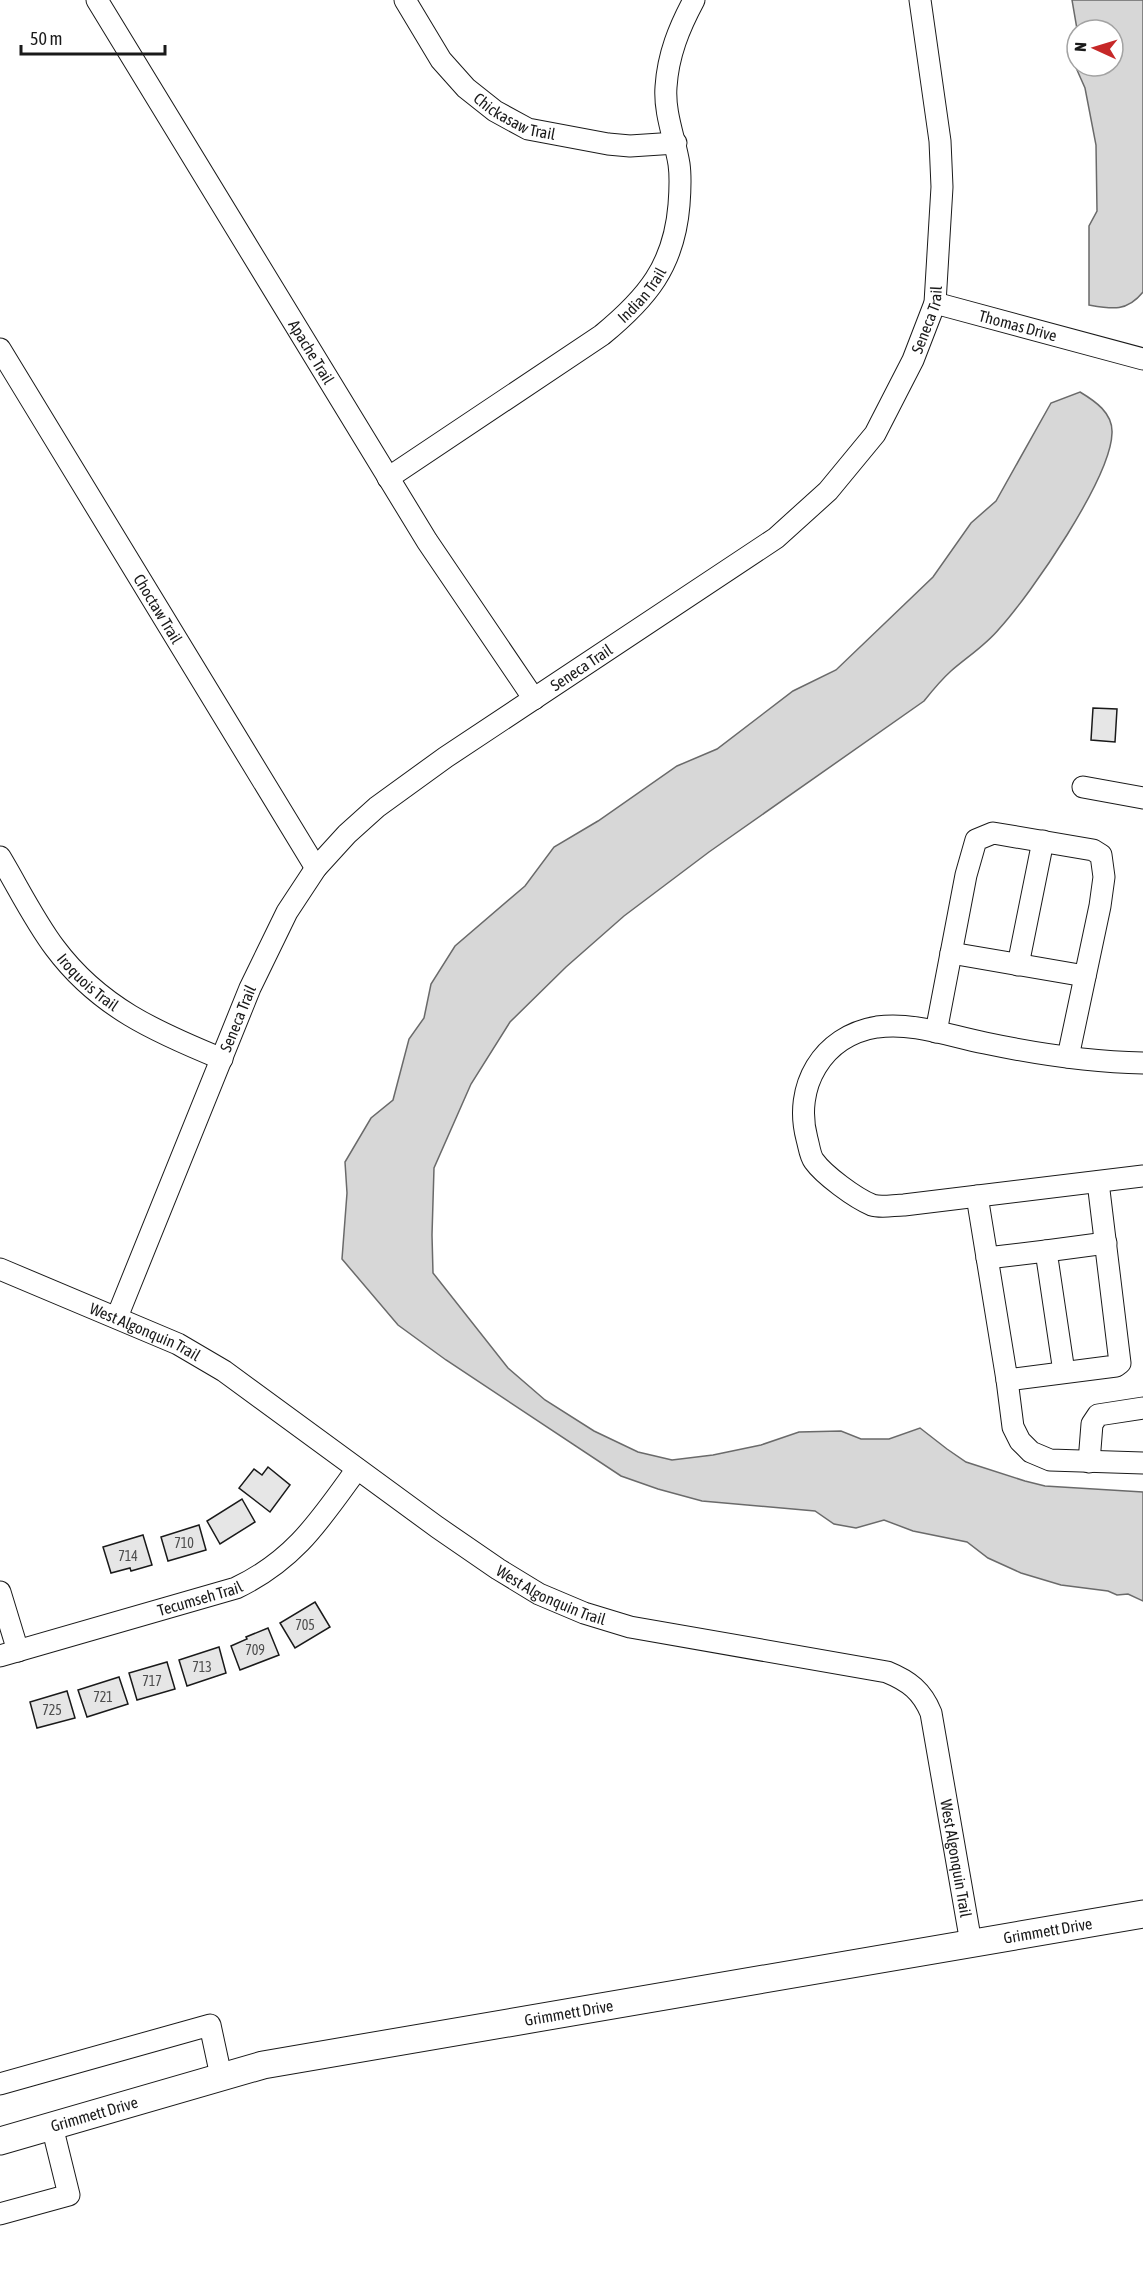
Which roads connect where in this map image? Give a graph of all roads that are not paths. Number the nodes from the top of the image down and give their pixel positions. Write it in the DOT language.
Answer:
graph roads {
  1 [pos="97,0"];
  2 [pos="405,0"];
  3 [pos="694,0"];
  4 [pos="920,0"];
  5 [pos="675,143"];
  6 [pos="935,303"];
  7 [pos="0,349"];
  8 [pos="1143,359"];
  9 [pos="388,478"];
  10 [pos="534,699"];
  11 [pos="1083,787"];
  12 [pos="1143,798"];
  13 [pos="1042,842"];
  14 [pos="0,857"];
  15 [pos="316,868"];
  16 [pos="951,953"];
  17 [pos="1018,964"];
  18 [pos="1085,976"];
  19 [pos="936,1032"];
  20 [pos="1068,1057"];
  21 [pos="222,1059"];
  22 [pos="1143,1063"];
  23 [pos="1143,1176"];
  24 [pos="1098,1182"];
  25 [pos="977,1196"];
  26 [pos="1106,1243"];
  27 [pos="1046,1251"];
  28 [pos="987,1258"];
  29 [pos="0,1269"];
  30 [pos="117,1317"];
  31 [pos="1064,1372"];
  32 [pos="1007,1380"];
  33 [pos="1143,1408"];
  34 [pos="1089,1462"];
  35 [pos="1143,1463"];
  36 [pos="357,1469"];
  37 [pos="0,1592"];
  38 [pos="9,1654"];
  39 [pos="1143,1914"];
  40 [pos="971,1943"];
  41 [pos="220,2076"];
  42 [pos="0,2084"];
  43 [pos="52,2126"];
  44 [pos="0,2141"];
  45 [pos="0,2214"];
  1 -- 9 [label="street, Apache Trail"];
  2 -- 5 [label="street, Chickasaw Trail"];
  3 -- 5 [label="street, Indian Trail"];
  4 -- 6 [label="street, Seneca Trail"];
  5 -- 9 [label="street, Indian Trail"];
  6 -- 8 [label="street, Thomas Drive"];
  6 -- 10 [label="street, Seneca Trail"];
  7 -- 15 [label="street, Choctaw Trail"];
  9 -- 10 [label="street, Apache Trail"];
  10 -- 15 [label="street, Seneca Trail"];
  11 -- 12 [label="street"];
  13 -- 16 [label="street"];
  13 -- 17 [label="street"];
  13 -- 18 [label="street"];
  14 -- 21 [label="street, Iroquois Trail"];
  15 -- 21 [label="street, Seneca Trail"];
  16 -- 17 [label="street"];
  16 -- 19 [label="street"];
  17 -- 18 [label="street"];
  18 -- 20 [label="street"];
  19 -- 20 [label="street"];
  19 -- 25 [label="street"];
  20 -- 22 [label="street"];
  21 -- 30 [label="street, Seneca Trail"];
  23 -- 24 [label="street"];
  24 -- 25 [label="street"];
  24 -- 26 [label="street"];
  25 -- 28 [label="street"];
  26 -- 27 [label="street"];
  26 -- 31 [label="street"];
  27 -- 28 [label="street"];
  27 -- 31 [label="street"];
  28 -- 32 [label="street"];
  29 -- 30 [label="street, West Algonquin Trail"];
  30 -- 36 [label="street, West Algonquin Trail"];
  31 -- 32 [label="street"];
  32 -- 34 [label="street"];
  33 -- 34 [label="street"];
  34 -- 35 [label="street"];
  36 -- 38 [label="street, Tecumseh Trail"];
  36 -- 40 [label="street, West Algonquin Trail"];
  37 -- 38 [label="street"];
  39 -- 40 [label="main road, Grimmett Drive"];
  40 -- 41 [label="main road, Grimmett Drive"];
  41 -- 42 [label="street"];
  41 -- 43 [label="main road, Grimmett Drive"];
  43 -- 44 [label="main road, Grimmett Drive"];
  43 -- 45 [label="street"];
}
